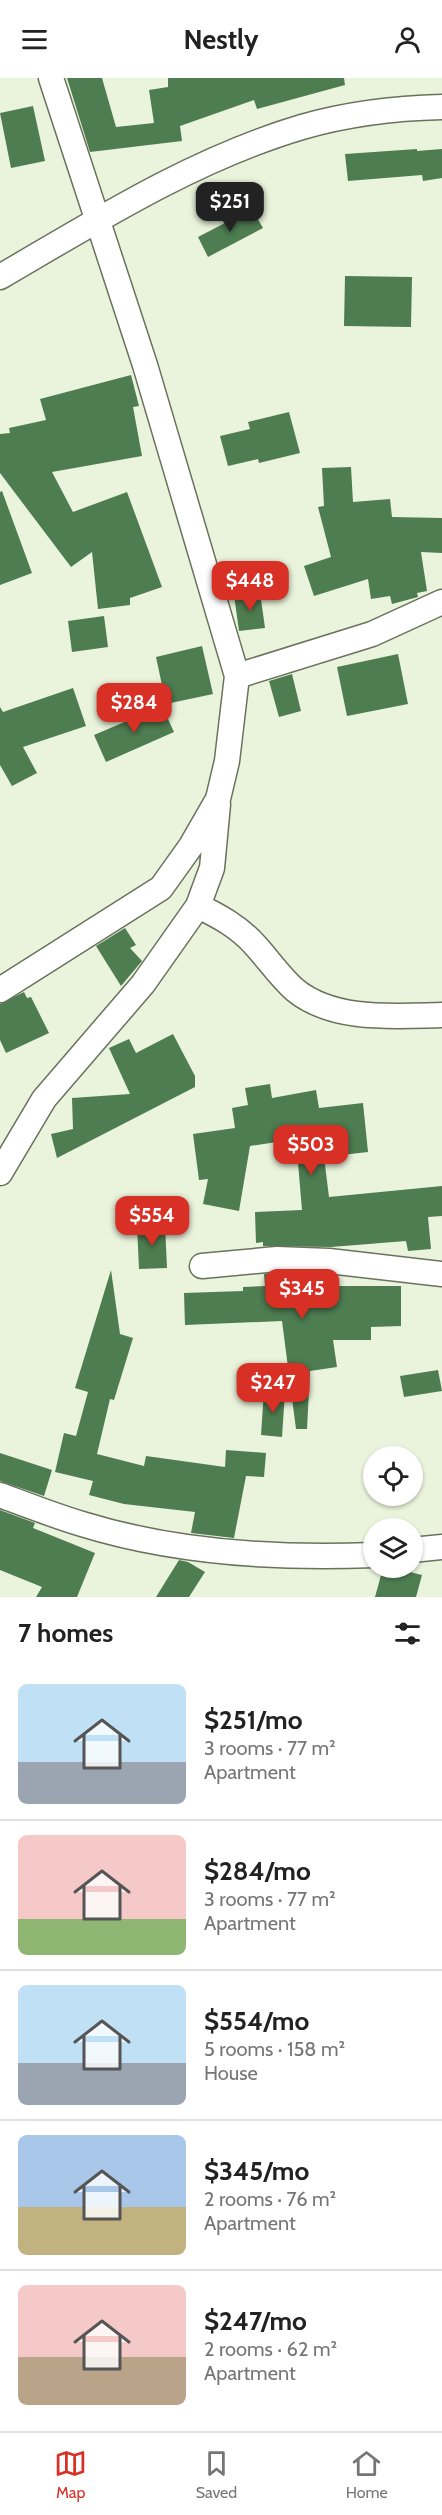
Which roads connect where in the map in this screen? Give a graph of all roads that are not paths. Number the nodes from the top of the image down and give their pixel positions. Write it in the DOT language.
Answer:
graph roads {
  1 [pos="51,78"];
  2 [pos="442,107"];
  3 [pos="98,219"];
  4 [pos="0,277"];
  5 [pos="442,602"];
  6 [pos="237,676"];
  7 [pos="218,799"];
  8 [pos="198,906"];
  9 [pos="0,990"];
  10 [pos="442,1015"];
  11 [pos="0,1173"];
  12 [pos="202,1266"];
  13 [pos="442,1274"];
  14 [pos="0,1495"];
  15 [pos="442,1547"];
  16 [pos="423,1549"];
  17 [pos="363,1556"];
  1 -- 3 [label="street"];
  2 -- 3 [label="street"];
  3 -- 4 [label="street"];
  3 -- 6 [label="street"];
  5 -- 6 [label="street"];
  6 -- 7 [label="street"];
  7 -- 8 [label="street"];
  7 -- 9 [label="street"];
  8 -- 10 [label="street"];
  8 -- 11 [label="street"];
  12 -- 13 [label="street"];
  14 -- 17 [label="street"];
  15 -- 16 [label="street"];
}
